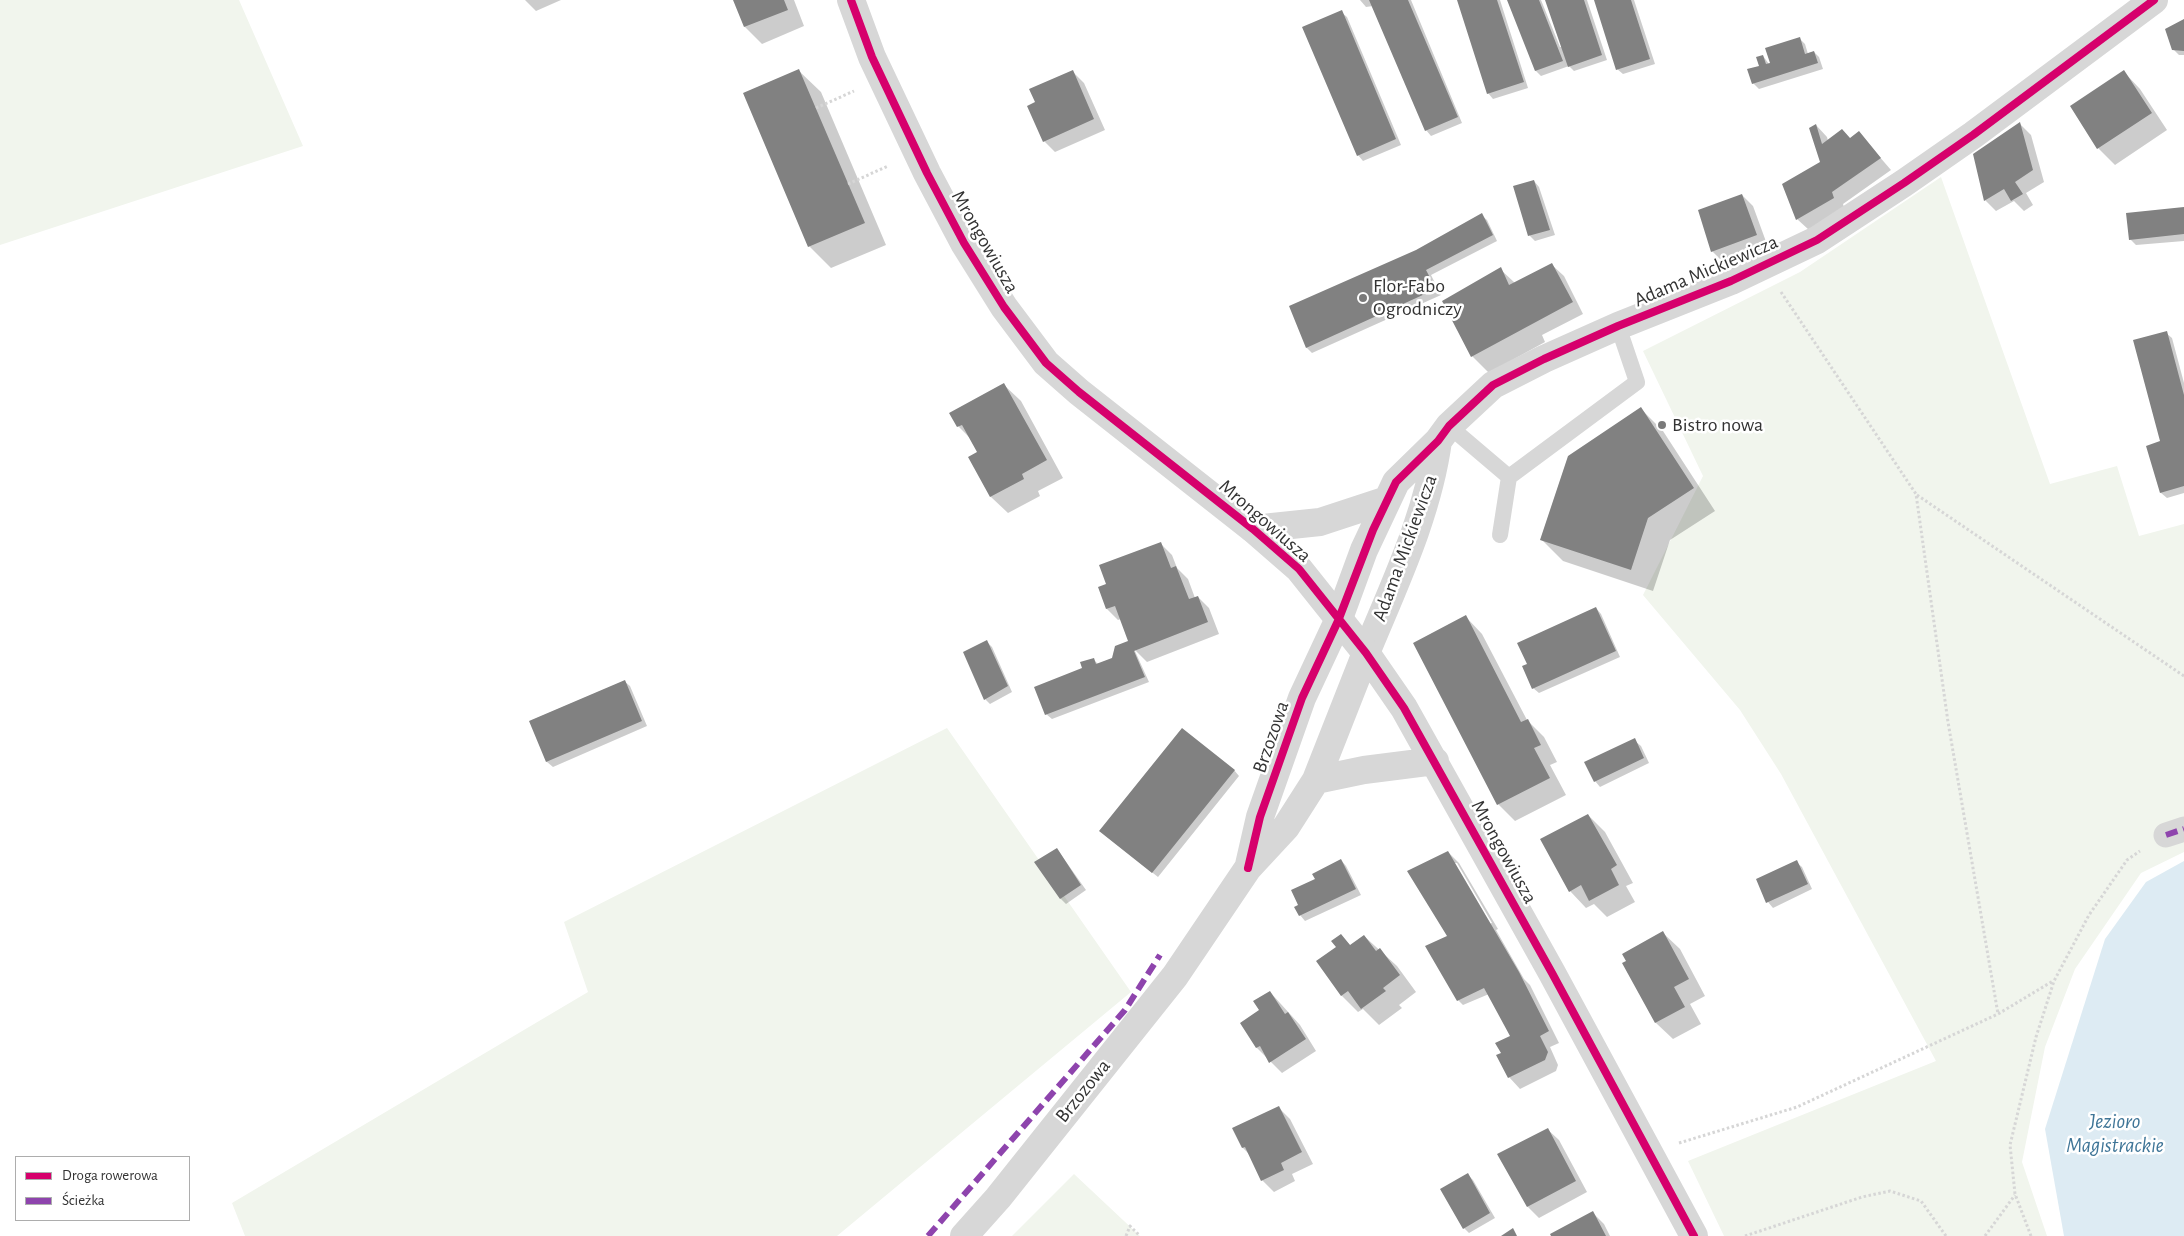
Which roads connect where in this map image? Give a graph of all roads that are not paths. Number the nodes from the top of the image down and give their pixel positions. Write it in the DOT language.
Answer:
graph roads {
  1 [pos="851,0"];
  2 [pos="2154,0"];
  3 [pos="1618,326"];
  4 [pos="1443,434"];
  5 [pos="1509,476"];
  6 [pos="1387,500"];
  7 [pos="1253,529"];
  8 [pos="1500,535"];
  9 [pos="1338,621"];
  10 [pos="1366,653"];
  11 [pos="1435,761"];
  12 [pos="1316,780"];
  13 [pos="1248,868"];
  14 [pos="964,1236"];
  15 [pos="1694,1236"];
  1 -- 7 [label="street, Mrongowiusza"];
  2 -- 3 [label="street, Adama Mickiewicza"];
  3 -- 4 [label="street, Adama Mickiewicza"];
  3 -- 5 [label="lane"];
  4 -- 5 [label="lane"];
  4 -- 6 [label="street, Adama Mickiewicza"];
  4 -- 10 [label="street, Adama Mickiewicza"];
  5 -- 8 [label="lane"];
  6 -- 7 [label="street, Adama Mickiewicza"];
  6 -- 9 [label="street, Adama Mickiewicza"];
  7 -- 9 [label="street, Mrongowiusza"];
  9 -- 10 [label="street, Mrongowiusza"];
  9 -- 13 [label="street, Brzozowa"];
  10 -- 11 [label="street, Mrongowiusza"];
  10 -- 12 [label="street, Brzozowa"];
  11 -- 12 [label="street"];
  11 -- 15 [label="street, Mrongowiusza"];
  12 -- 13 [label="street, Brzozowa"];
  13 -- 14 [label="street, Brzozowa"];
}
